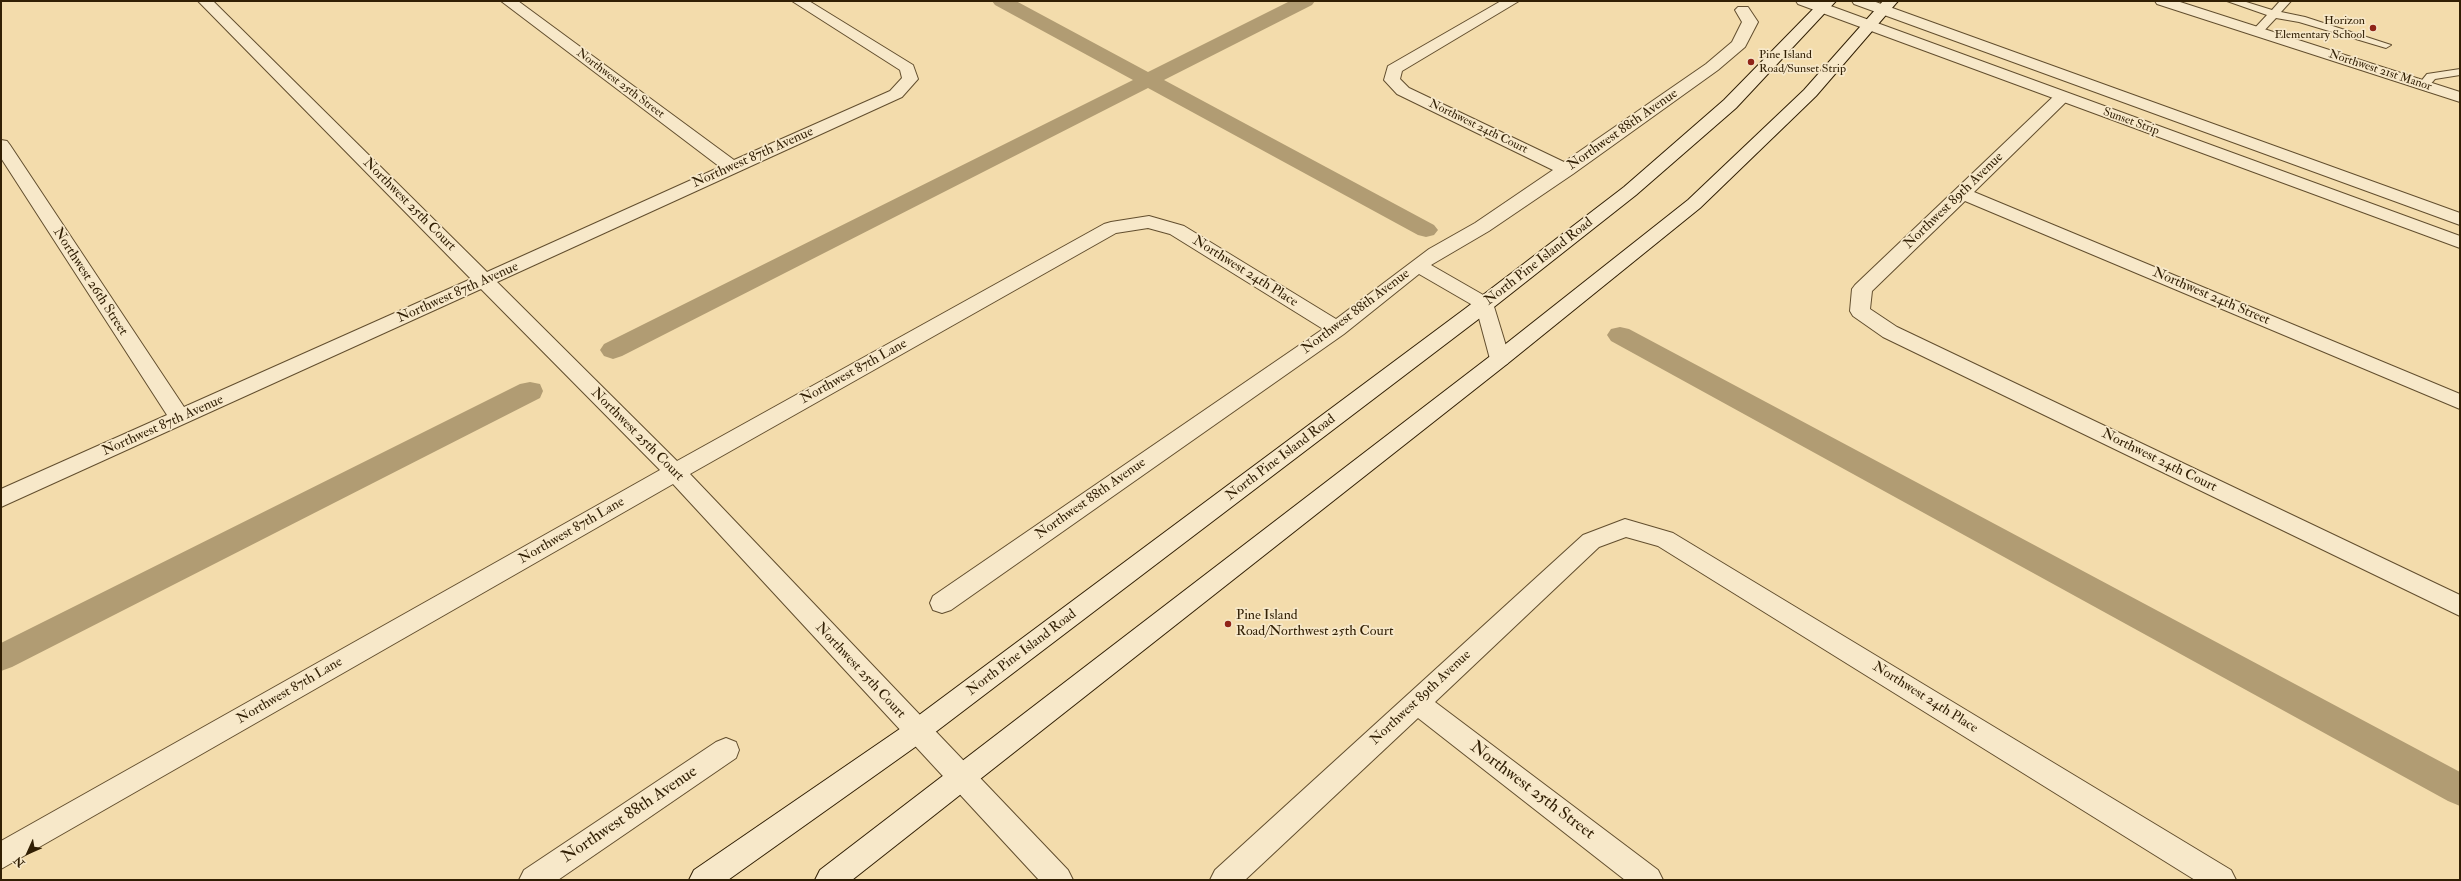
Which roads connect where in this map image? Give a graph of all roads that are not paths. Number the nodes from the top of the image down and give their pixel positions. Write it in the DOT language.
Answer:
graph roads {
  1 [pos="205,1"];
  2 [pos="508,1"];
  3 [pos="799,1"];
  4 [pos="1512,1"];
  5 [pos="1858,1"];
  6 [pos="2162,1"];
  7 [pos="2232,1"];
  8 [pos="2286,1"];
  9 [pos="1818,3"];
  10 [pos="1743,10"];
  11 [pos="1880,12"];
  12 [pos="2274,14"];
  13 [pos="2257,32"];
  14 [pos="2386,45"];
  15 [pos="2460,72"];
  16 [pos="2424,85"];
  17 [pos="2062,97"];
  18 [pos="2460,97"];
  19 [pos="1,146"];
  20 [pos="732,167"];
  21 [pos="1567,170"];
  22 [pos="1962,193"];
  23 [pos="2460,219"];
  24 [pos="1149,222"];
  25 [pos="2460,242"];
  26 [pos="1418,266"];
  27 [pos="484,281"];
  28 [pos="1485,304"];
  29 [pos="1860,311"];
  30 [pos="1337,329"];
  31 [pos="1500,359"];
  32 [pos="2460,402"];
  33 [pos="180,418"];
  34 [pos="675,472"];
  35 [pos="1,499"];
  36 [pos="1625,528"];
  37 [pos="942,603"];
  38 [pos="2460,606"];
  39 [pos="1416,702"];
  40 [pos="916,732"];
  41 [pos="726,750"];
  42 [pos="961,779"];
  43 [pos="1,856"];
  44 [pos="534,880"];
  45 [pos="704,880"];
  46 [pos="830,880"];
  47 [pos="1058,880"];
  48 [pos="1225,880"];
  49 [pos="1648,880"];
  50 [pos="2221,880"];
  1 -- 27 [label="street, Northwest 25th Court"];
  2 -- 20 [label="street, Northwest 25th Street"];
  3 -- 20 [label="street, Northwest 87th Avenue"];
  4 -- 21 [label="street, Northwest 24th Court"];
  5 -- 11 [label="street, Sunset Strip"];
  6 -- 13 [label="street, Northwest 21st Manor"];
  7 -- 12 [label="lane"];
  8 -- 12 [label="lane"];
  9 -- 11 [label="street, Sunset Strip"];
  9 -- 28 [label="street, North Pine Island Road"];
  10 -- 21 [label="street, Northwest 88th Avenue"];
  11 -- 17 [label="street, Sunset Strip"];
  11 -- 23 [label="street, Sunset Strip"];
  11 -- 31 [label="street"];
  12 -- 13 [label="lane"];
  12 -- 14 [label="lane"];
  13 -- 16 [label="street, Northwest 21st Manor"];
  15 -- 16 [label="lane"];
  16 -- 18 [label="street, Northwest 21st Manor"];
  17 -- 22 [label="street, Northwest 89th Avenue"];
  17 -- 25 [label="street, Sunset Strip"];
  19 -- 33 [label="street, Northwest 26th Street"];
  20 -- 27 [label="street, Northwest 87th Avenue"];
  21 -- 26 [label="street, Northwest 88th Avenue"];
  22 -- 29 [label="street, Northwest 89th Avenue"];
  22 -- 32 [label="street, Northwest 24th Street"];
  24 -- 30 [label="street, Northwest 24th Place"];
  24 -- 34 [label="street, Northwest 87th Lane"];
  26 -- 28 [label="street"];
  26 -- 30 [label="street, Northwest 88th Avenue"];
  27 -- 33 [label="street, Northwest 87th Avenue"];
  27 -- 34 [label="street, Northwest 25th Court"];
  28 -- 31 [label="street"];
  28 -- 40 [label="street, North Pine Island Road"];
  29 -- 38 [label="street, Northwest 24th Court"];
  30 -- 37 [label="street, Northwest 88th Avenue"];
  31 -- 42 [label="street"];
  33 -- 35 [label="street, Northwest 87th Avenue"];
  34 -- 40 [label="street, Northwest 25th Court"];
  34 -- 43 [label="street, Northwest 87th Lane"];
  36 -- 39 [label="street, Northwest 89th Avenue"];
  36 -- 50 [label="street, Northwest 24th Place"];
  39 -- 48 [label="street, Northwest 89th Avenue"];
  39 -- 49 [label="street, Northwest 25th Street"];
  40 -- 42 [label="street, Northwest 25th Court"];
  40 -- 45 [label="street, North Pine Island Road"];
  41 -- 44 [label="street, Northwest 88th Avenue"];
  42 -- 46 [label="street"];
  42 -- 47 [label="street, Northwest 25th Court"];
}
